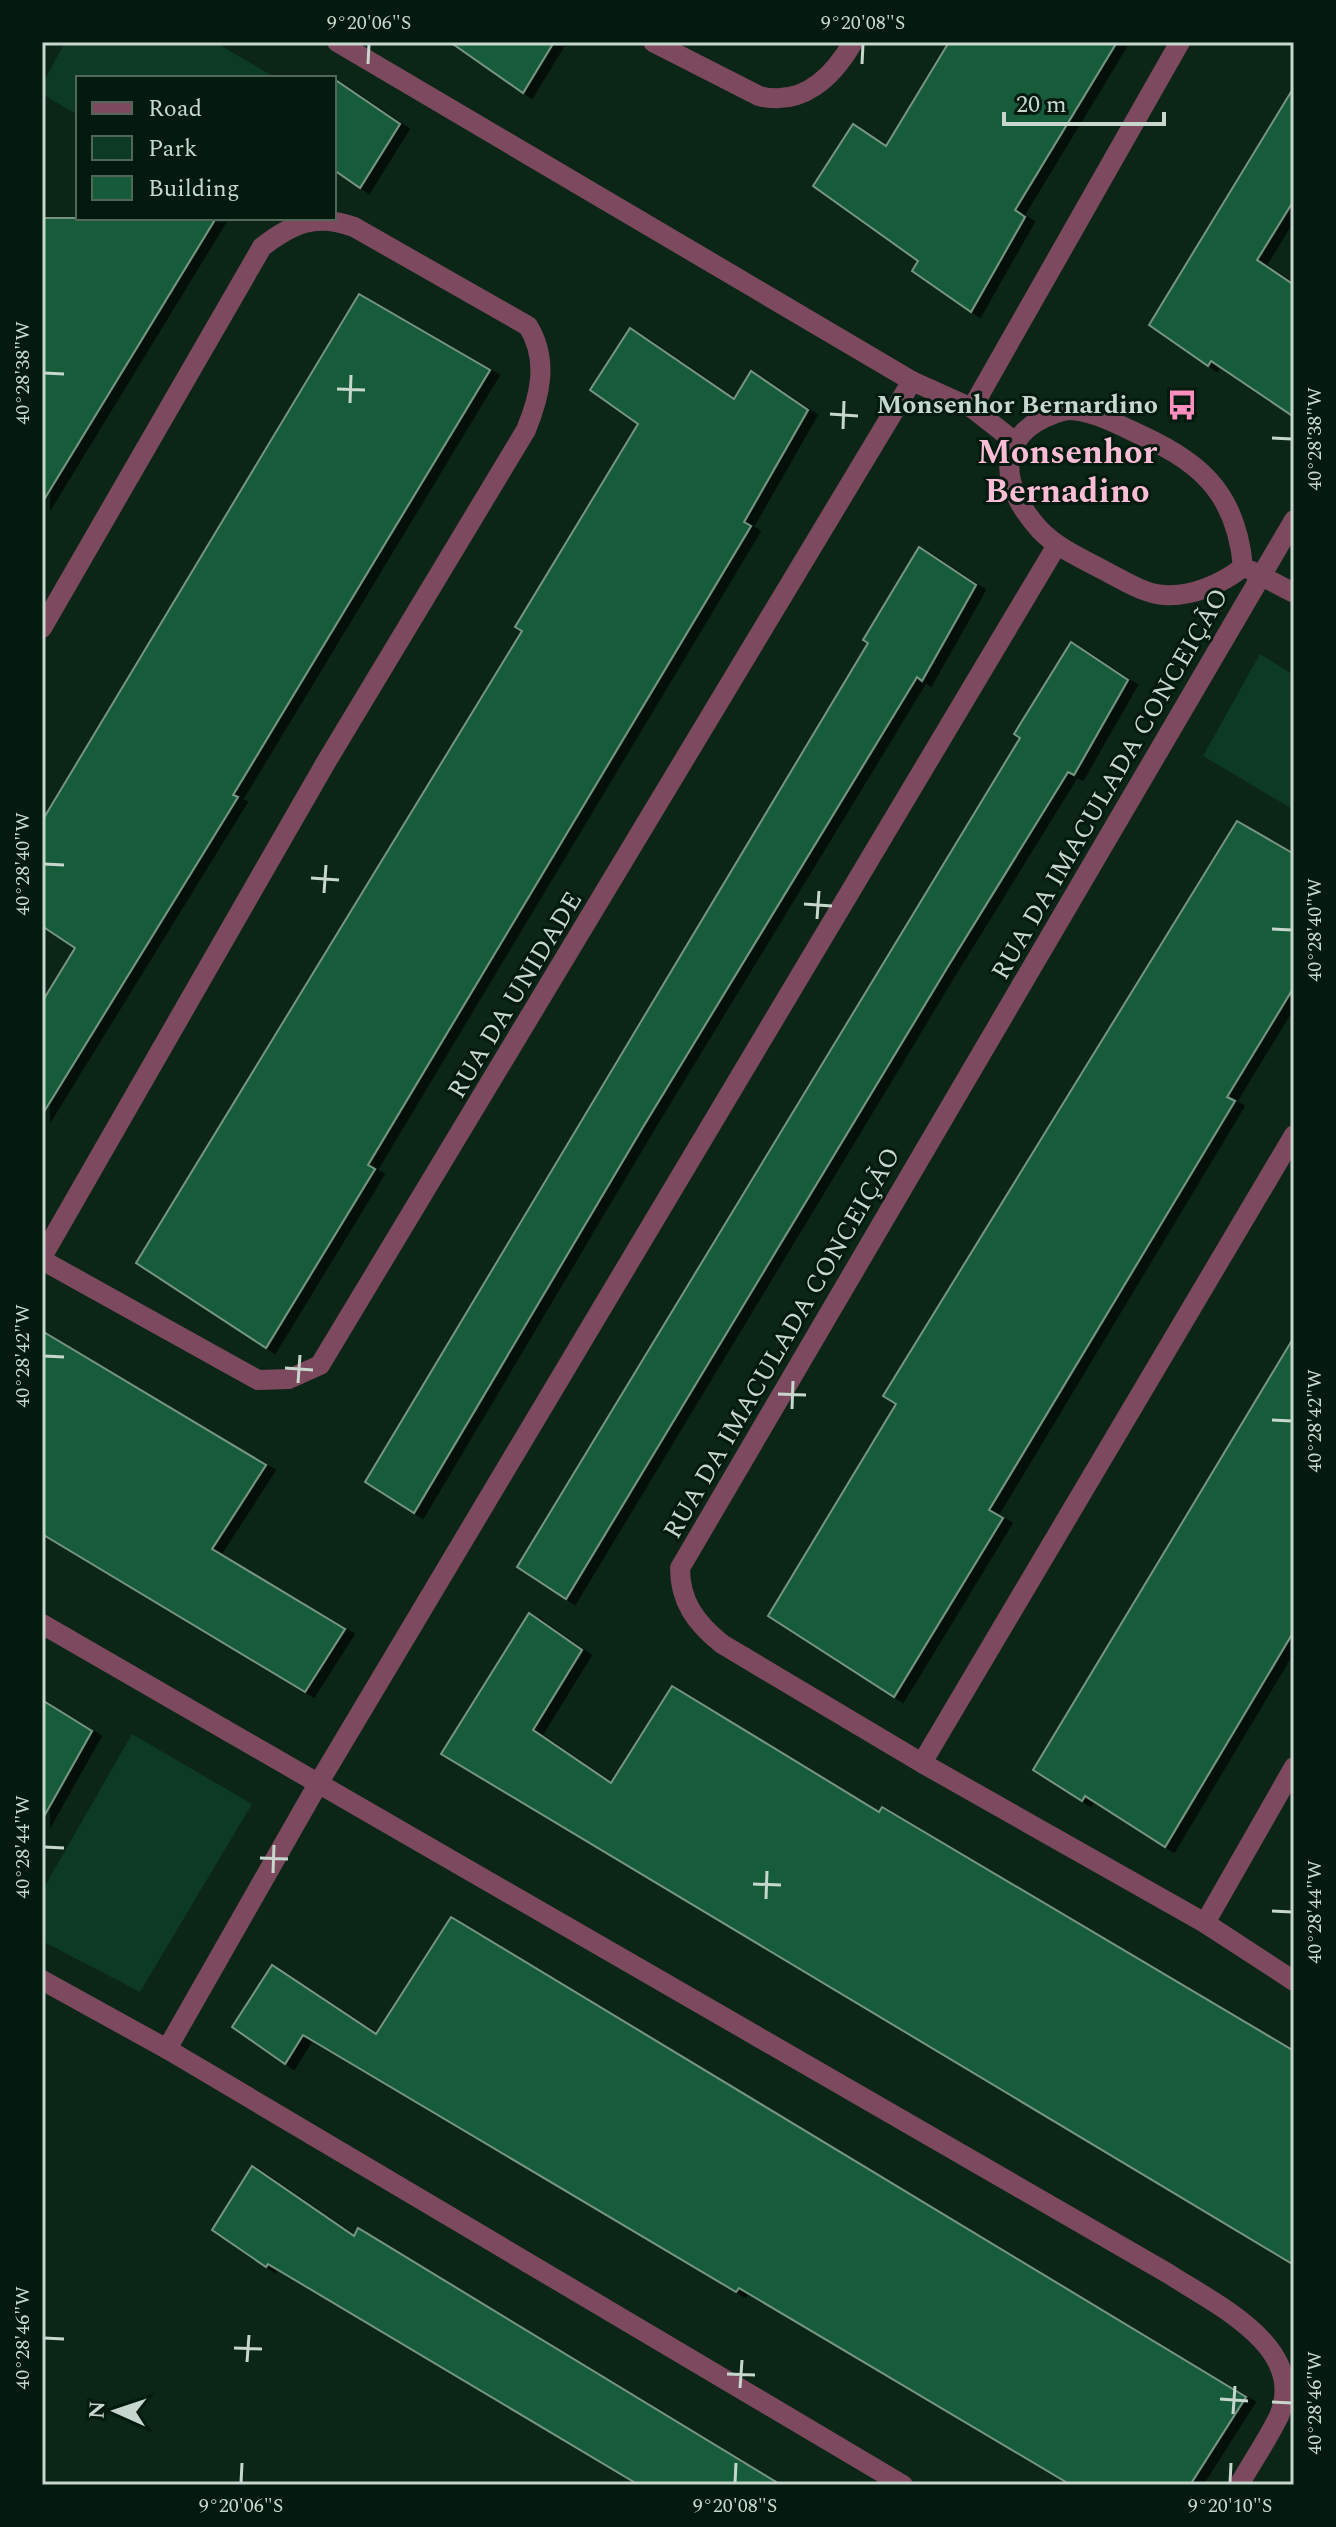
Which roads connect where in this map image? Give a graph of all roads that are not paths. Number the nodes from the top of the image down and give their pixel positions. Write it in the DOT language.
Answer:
graph roads {
  1 [pos="337,42"];
  2 [pos="653,42"];
  3 [pos="853,42"];
  4 [pos="1180,42"];
  5 [pos="306,220"];
  6 [pos="335,220"];
  7 [pos="912,381"];
  8 [pos="972,408"];
  9 [pos="1014,441"];
  10 [pos="1294,520"];
  11 [pos="1057,545"];
  12 [pos="1243,567"];
  13 [pos="1263,576"];
  14 [pos="1294,593"];
  15 [pos="42,628"];
  16 [pos="1294,1135"];
  17 [pos="42,1259"];
  18 [pos="42,1624"];
  19 [pos="922,1763"];
  20 [pos="1294,1767"];
  21 [pos="318,1784"];
  22 [pos="1205,1923"];
  23 [pos="42,1980"];
  24 [pos="1294,1981"];
  25 [pos="167,2049"];
  26 [pos="903,2485"];
  27 [pos="1239,2485"];
  1 -- 7 [label="street"];
  2 -- 3 [label="street"];
  4 -- 8 [label="street"];
  5 -- 15 [label="street"];
  6 -- 17 [label="street"];
  7 -- 8 [label="street"];
  7 -- 17 [label="street, RUA DA UNIDADE"];
  8 -- 9 [label="street"];
  9 -- 11 [label="street"];
  9 -- 12 [label="street"];
  10 -- 13 [label="street, RUA DA IMACULADA CONCEIÇÃO"];
  11 -- 12 [label="street"];
  11 -- 21 [label="street"];
  12 -- 13 [label="street"];
  13 -- 14 [label="street"];
  13 -- 19 [label="street, RUA DA IMACULADA CONCEIÇÃO"];
  16 -- 19 [label="street"];
  18 -- 21 [label="street"];
  19 -- 22 [label="street, RUA DA IMACULADA CONCEIÇÃO"];
  20 -- 22 [label="street"];
  21 -- 25 [label="street"];
  21 -- 27 [label="street"];
  22 -- 24 [label="street, RUA DA IMACULADA CONCEIÇÃO"];
  23 -- 25 [label="street"];
  25 -- 26 [label="street"];
}
